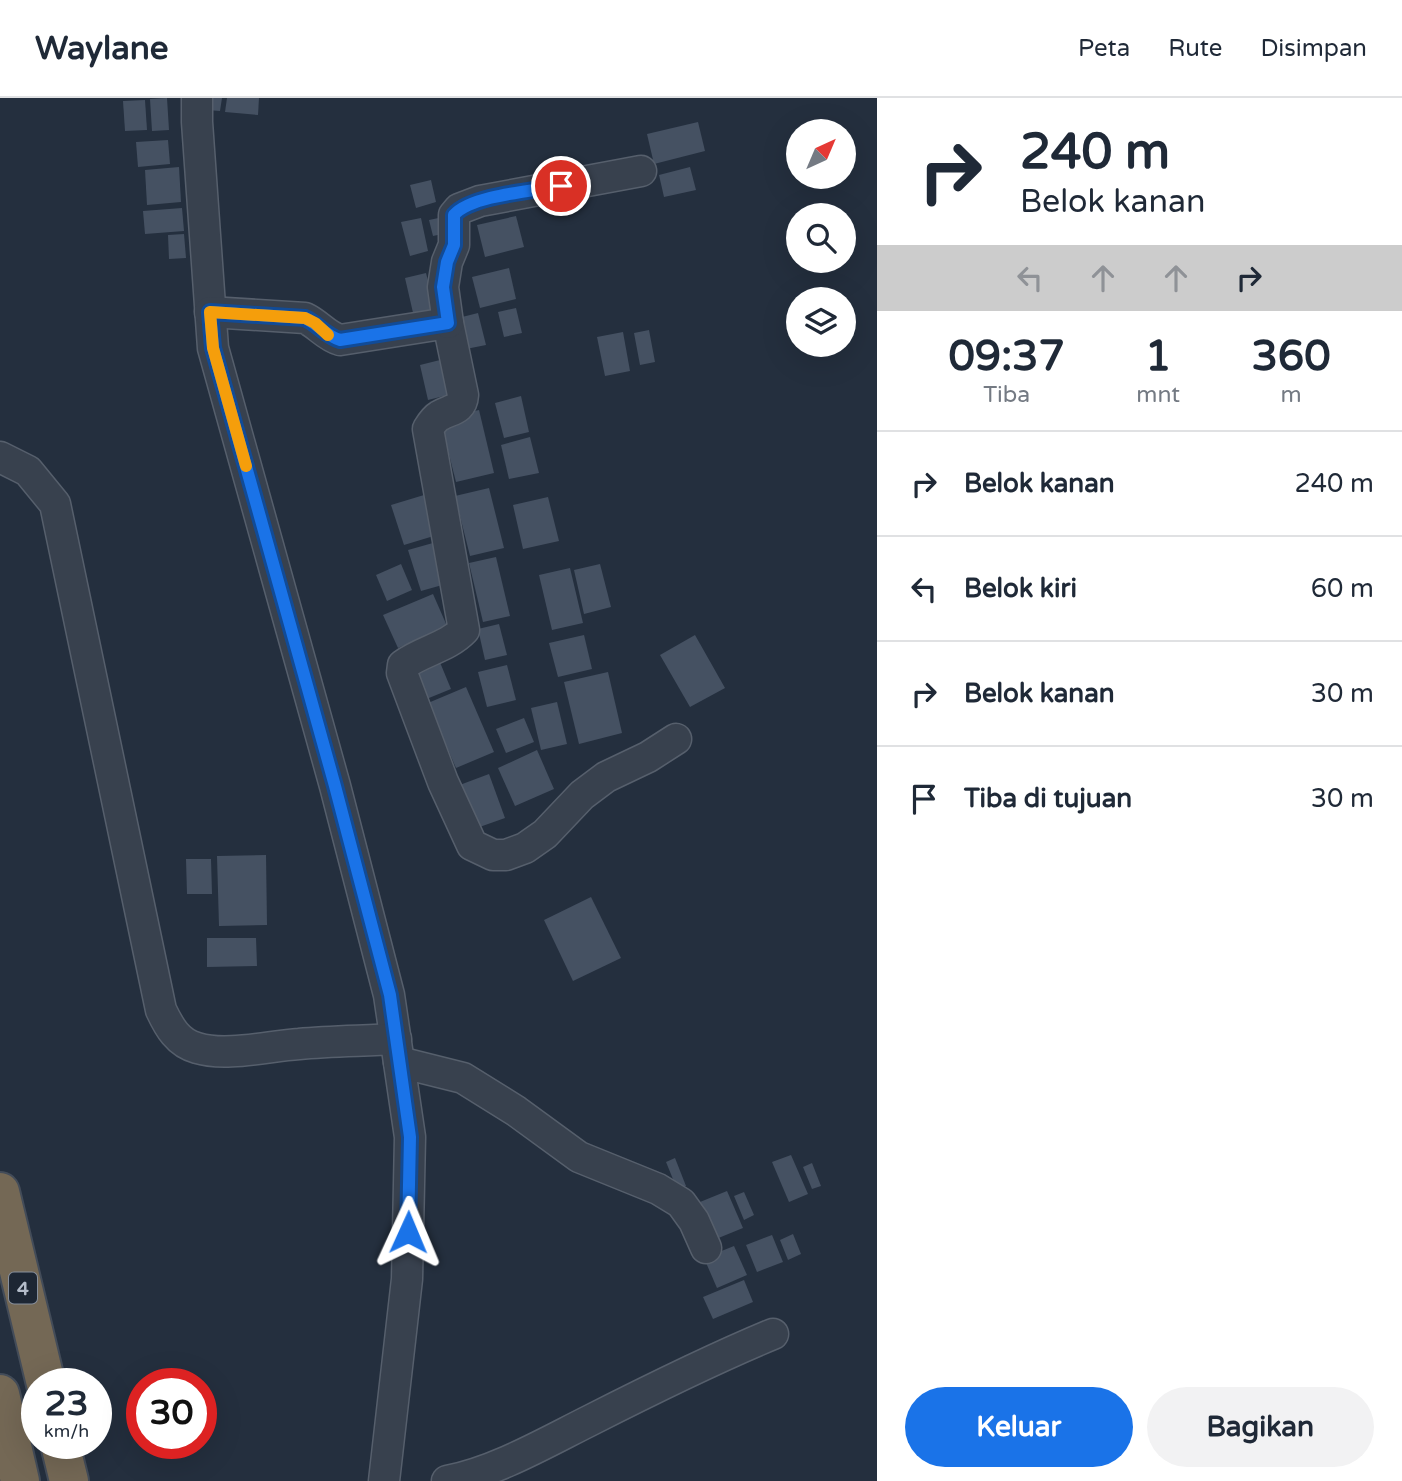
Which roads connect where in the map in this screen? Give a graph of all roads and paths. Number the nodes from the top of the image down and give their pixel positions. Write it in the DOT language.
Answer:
graph roads {
  1 [pos="197,98"];
  2 [pos="641,171"];
  3 [pos="210,312"];
  4 [pos="448,323"];
  5 [pos="0,457"];
  6 [pos="676,740"];
  7 [pos="398,1051"];
  8 [pos="0,1192"];
  9 [pos="706,1248"];
  10 [pos="773,1334"];
  11 [pos="42,1368"];
  12 [pos="0,1394"];
  13 [pos="64,1459"];
  14 [pos="20,1481"];
  15 [pos="69,1481"];
  16 [pos="384,1481"];
  17 [pos="447,1481"];
  1 -- 3 [label="street"];
  2 -- 4 [label="street"];
  3 -- 4 [label="street"];
  3 -- 7 [label="street"];
  4 -- 6 [label="street"];
  5 -- 7 [label="street"];
  7 -- 9 [label="street"];
  7 -- 16 [label="street"];
  8 -- 11 [label="highway, 4"];
  10 -- 17 [label="street"];
  12 -- 14 [label="highway"];
  13 -- 15 [label="highway"];
}
